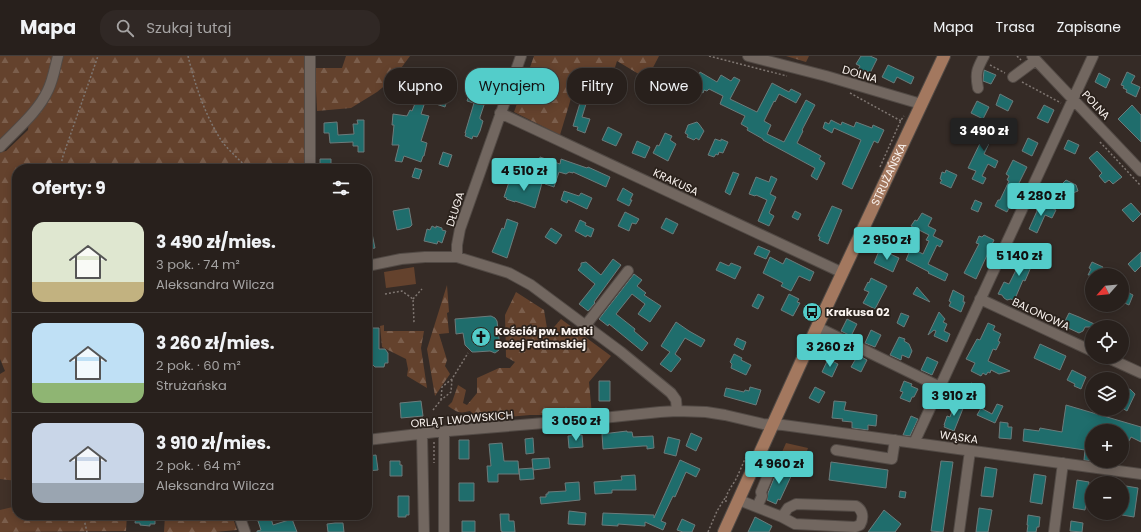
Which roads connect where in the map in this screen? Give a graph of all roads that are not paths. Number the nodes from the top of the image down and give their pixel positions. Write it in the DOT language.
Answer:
graph roads {
  1 [pos="58,56"];
  2 [pos="310,56"];
  3 [pos="520,56"];
  4 [pos="748,56"];
  5 [pos="944,56"];
  6 [pos="984,56"];
  7 [pos="1093,56"];
  8 [pos="1034,58"];
  9 [pos="1013,78"];
  10 [pos="978,88"];
  11 [pos="1073,98"];
  12 [pos="921,104"];
  13 [pos="500,113"];
  14 [pos="0,147"];
  15 [pos="310,164"];
  16 [pos="1141,171"];
  17 [pos="458,257"];
  18 [pos="372,265"];
  19 [pos="628,271"];
  20 [pos="842,273"];
  21 [pos="980,299"];
  22 [pos="586,326"];
  23 [pos="817,327"];
  24 [pos="1085,348"];
  25 [pos="1121,364"];
  26 [pos="1141,373"];
  27 [pos="940,387"];
  28 [pos="677,411"];
  29 [pos="773,424"];
  30 [pos="444,432"];
  31 [pos="422,434"];
  32 [pos="372,439"];
  33 [pos="895,440"];
  34 [pos="914,443"];
  35 [pos="836,450"];
  36 [pos="970,451"];
  37 [pos="1063,463"];
  38 [pos="771,468"];
  39 [pos="1141,474"];
  40 [pos="739,500"];
  41 [pos="757,507"];
  42 [pos="782,517"];
  43 [pos="240,520"];
  44 [pos="244,532"];
  45 [pos="424,532"];
  46 [pos="444,532"];
  47 [pos="724,532"];
  48 [pos="959,532"];
  49 [pos="1054,532"];
  1 -- 14 [label="street"];
  2 -- 15 [label="street"];
  3 -- 13 [label="street, DŁUGA"];
  4 -- 12 [label="street, DOLNA"];
  5 -- 12 [label="main road, STRUŻAŃSKA"];
  6 -- 10 [label="street"];
  7 -- 11 [label="street"];
  8 -- 9 [label="street"];
  8 -- 11 [label="street, POLNA"];
  11 -- 16 [label="street, POLNA"];
  11 -- 21 [label="street"];
  12 -- 20 [label="main road, STRUŻAŃSKA"];
  13 -- 17 [label="street, DŁUGA"];
  13 -- 20 [label="street, KRAKUSA"];
  17 -- 18 [label="street"];
  17 -- 22 [label="street"];
  19 -- 22 [label="street"];
  20 -- 23 [label="main road, STRUŻAŃSKA"];
  21 -- 24 [label="street, BALONOWA"];
  21 -- 27 [label="street"];
  22 -- 28 [label="street"];
  23 -- 27 [label="street"];
  23 -- 29 [label="main road, STRUŻAŃSKA"];
  25 -- 26 [label="street"];
  27 -- 34 [label="street"];
  28 -- 29 [label="street, ORLĄT LWOWSKICH"];
  28 -- 30 [label="street, ORLĄT LWOWSKICH"];
  29 -- 33 [label="street, WĄSKA"];
  29 -- 40 [label="main road, STRUŻAŃSKA"];
  30 -- 31 [label="street, ORLĄT LWOWSKICH"];
  30 -- 46 [label="street"];
  31 -- 32 [label="street, ORLĄT LWOWSKICH"];
  31 -- 45 [label="street"];
  33 -- 34 [label="street, WĄSKA"];
  33 -- 35 [label="street"];
  34 -- 36 [label="street, WĄSKA"];
  36 -- 37 [label="street, WĄSKA"];
  36 -- 48 [label="street"];
  37 -- 39 [label="street, WĄSKA"];
  37 -- 49 [label="street"];
  38 -- 41 [label="street"];
  40 -- 41 [label="street"];
  40 -- 47 [label="main road, STRUŻAŃSKA"];
  41 -- 42 [label="street"];
  42 -- 42 [label="street"];
  43 -- 44 [label="street"];
}
